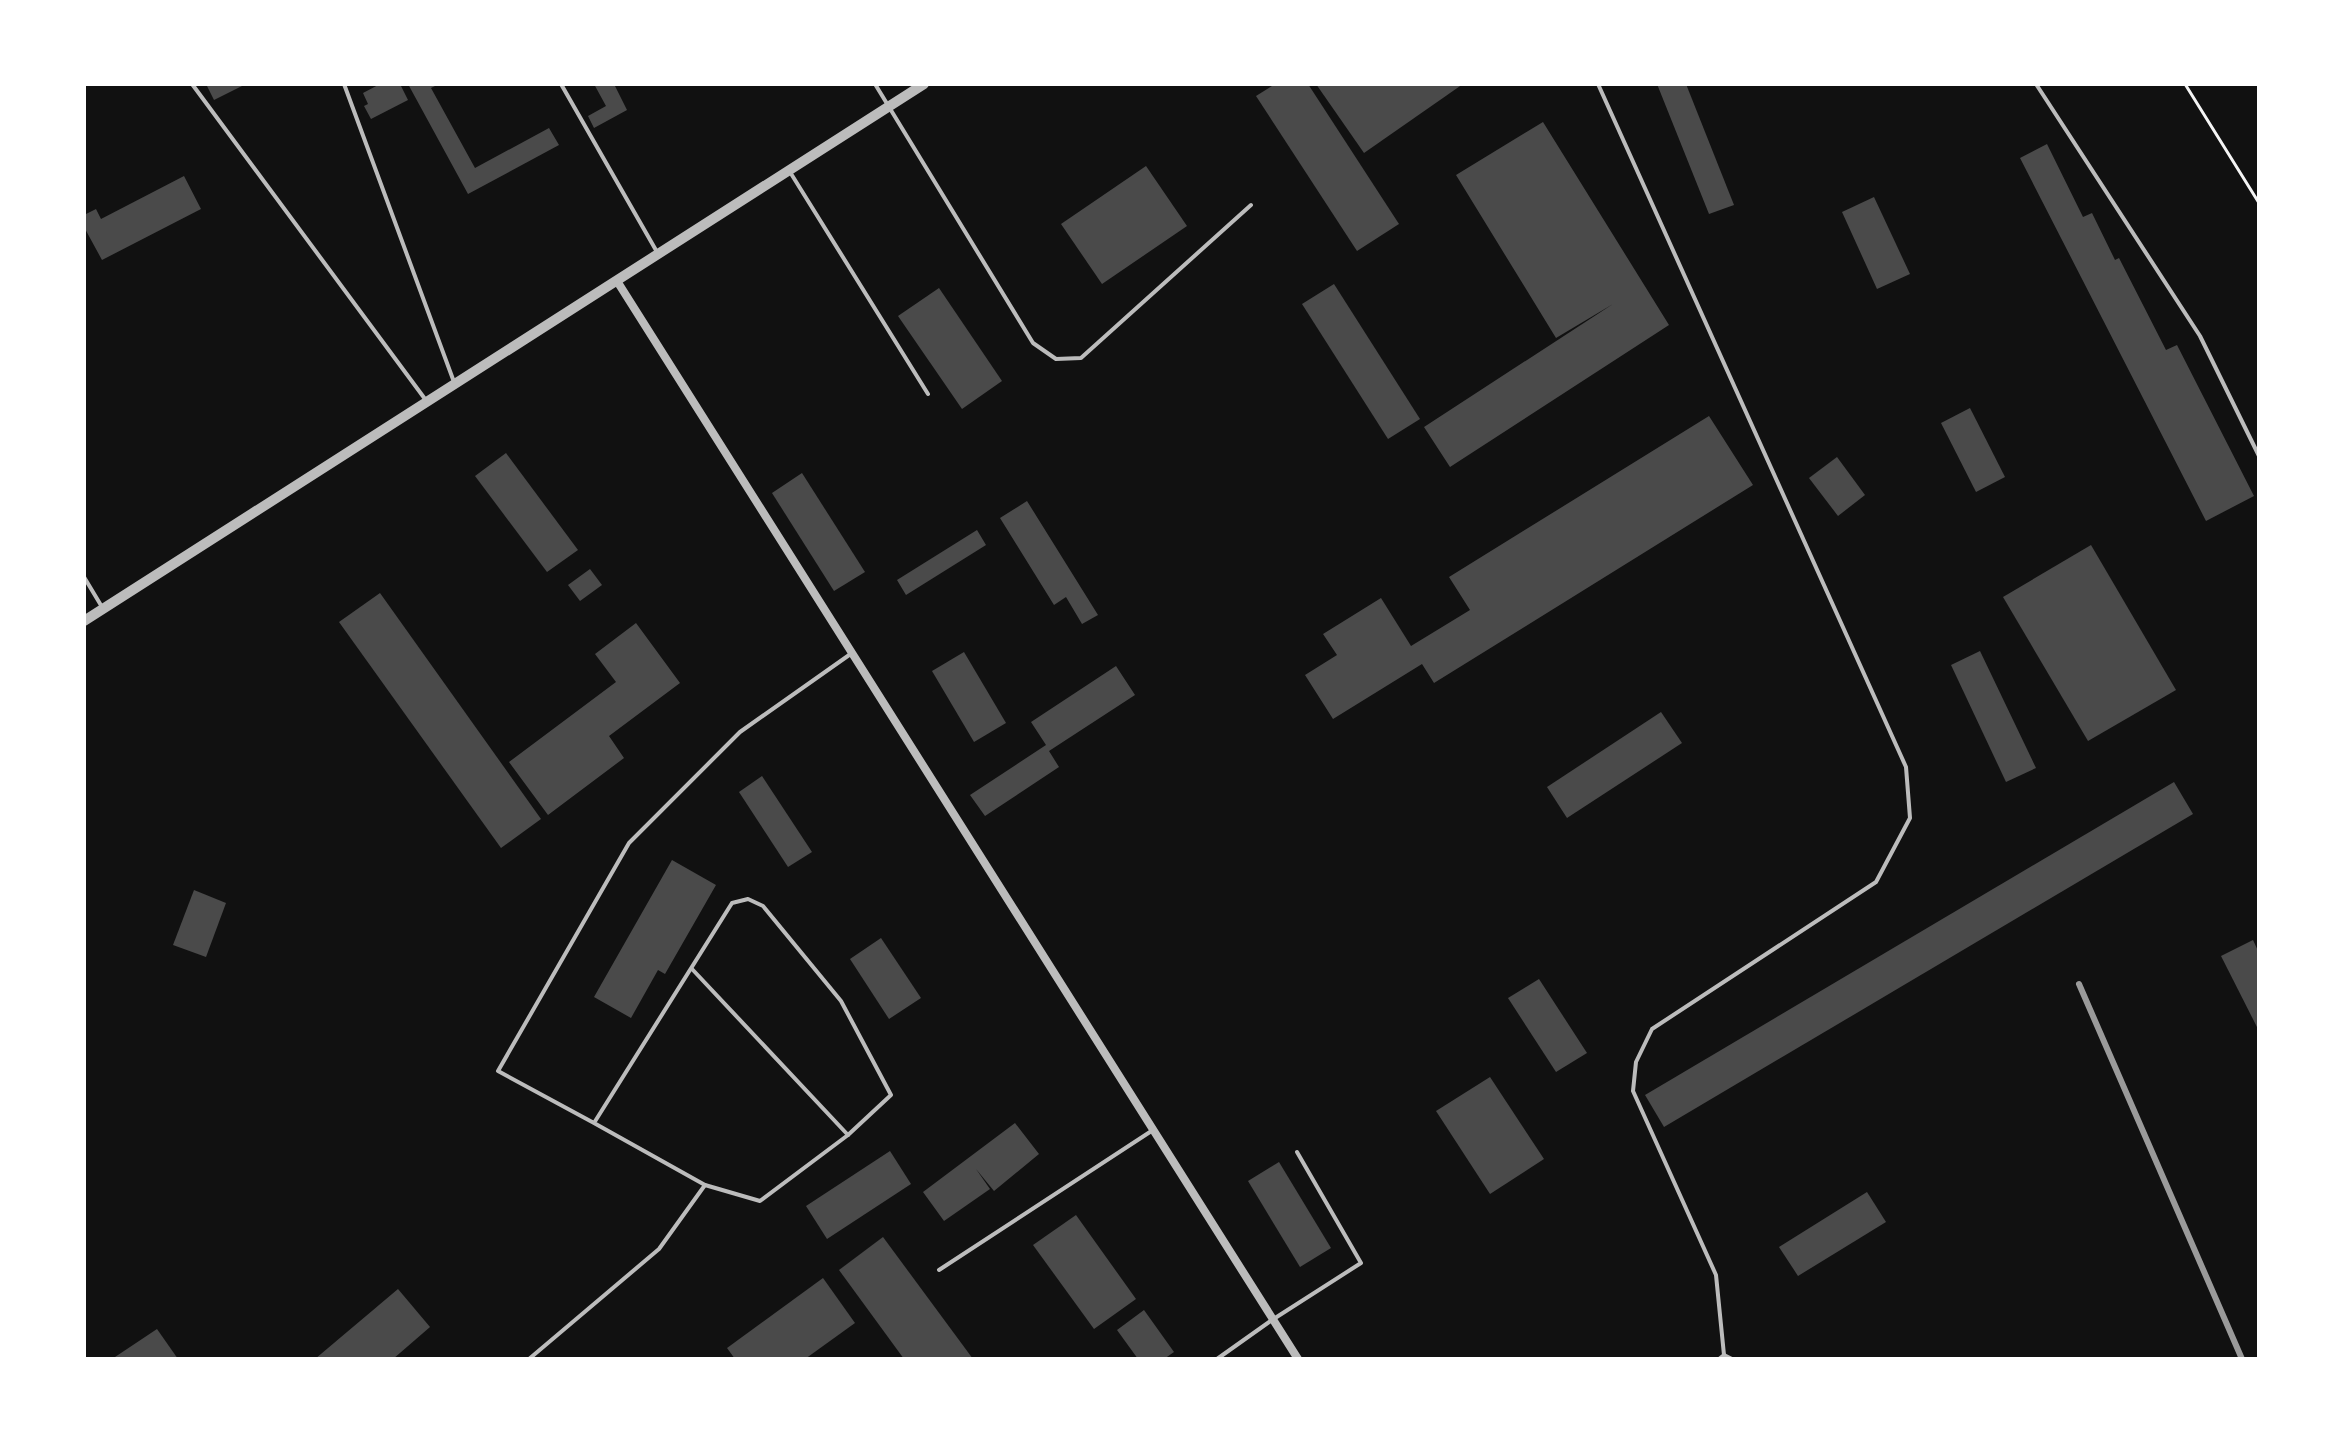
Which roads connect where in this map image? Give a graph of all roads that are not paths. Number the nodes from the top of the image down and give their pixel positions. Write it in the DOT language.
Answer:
graph roads {
  1 [pos="192,84"];
  2 [pos="344,84"];
  3 [pos="561,84"];
  4 [pos="875,84"];
  5 [pos="924,84"];
  6 [pos="1598,84"];
  7 [pos="2036,84"];
  8 [pos="890,106"];
  9 [pos="789,170"];
  10 [pos="1251,205"];
  11 [pos="657,253"];
  12 [pos="617,281"];
  13 [pos="454,382"];
  14 [pos="928,394"];
  15 [pos="427,401"];
  16 [pos="2259,456"];
  17 [pos="84,577"];
  18 [pos="103,609"];
  19 [pos="84,621"];
  20 [pos="853,652"];
  21 [pos="692,969"];
  22 [pos="594,1123"];
  23 [pos="1153,1130"];
  24 [pos="848,1135"];
  25 [pos="1297,1152"];
  26 [pos="705,1185"];
  27 [pos="939,1270"];
  28 [pos="1272,1320"];
  29 [pos="1721,1357"];
  30 [pos="529,1359"];
  31 [pos="1217,1359"];
  32 [pos="1298,1359"];
  33 [pos="1732,1359"];
  1 -- 15 [label="lane"];
  2 -- 13 [label="lane"];
  3 -- 11 [label="lane"];
  4 -- 8 [label="lane"];
  5 -- 8 [label="street"];
  6 -- 29 [label="lane"];
  7 -- 16 [label="lane"];
  8 -- 9 [label="street"];
  8 -- 10 [label="lane"];
  9 -- 11 [label="street"];
  9 -- 14 [label="lane"];
  11 -- 12 [label="street"];
  12 -- 13 [label="street"];
  12 -- 20 [label="street"];
  13 -- 15 [label="street"];
  15 -- 18 [label="street"];
  17 -- 18 [label="lane"];
  18 -- 19 [label="street"];
  20 -- 22 [label="lane"];
  20 -- 23 [label="street"];
  21 -- 22 [label="lane"];
  21 -- 24 [label="lane"];
  21 -- 24 [label="lane"];
  22 -- 26 [label="lane"];
  23 -- 27 [label="lane"];
  23 -- 28 [label="street"];
  24 -- 26 [label="lane"];
  25 -- 28 [label="lane"];
  26 -- 30 [label="lane"];
  28 -- 31 [label="lane"];
  28 -- 32 [label="street"];
  29 -- 33 [label="lane"];
}
